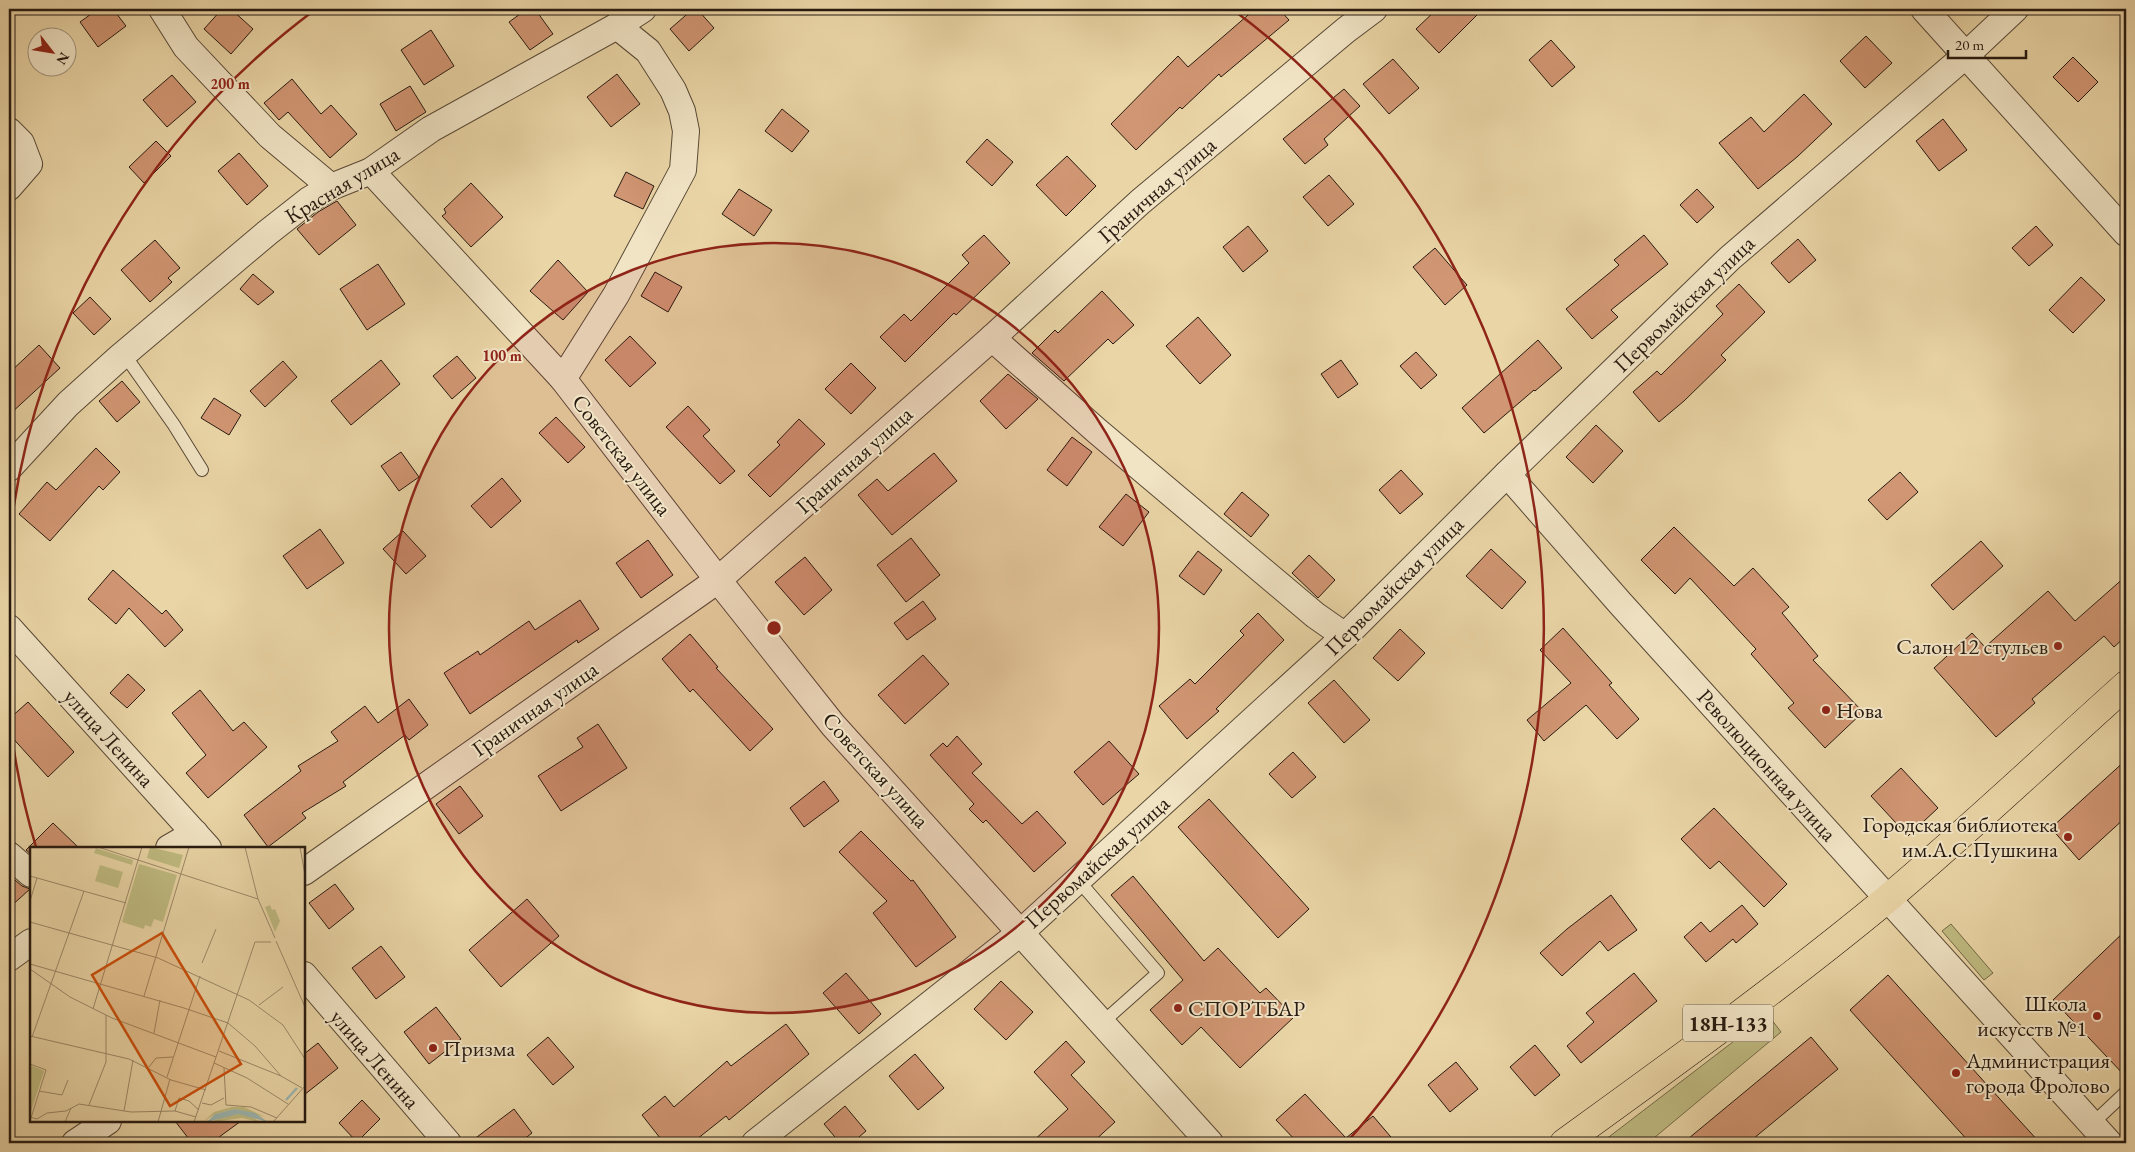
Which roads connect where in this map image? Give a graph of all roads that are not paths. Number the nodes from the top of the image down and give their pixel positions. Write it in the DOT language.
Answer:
graph roads {
  1 [pos="162,9"];
  2 [pos="643,9"];
  3 [pos="1374,9"];
  4 [pos="1924,9"];
  5 [pos="2014,9"];
  6 [pos="617,26"];
  7 [pos="1965,56"];
  8 [pos="9,131"];
  9 [pos="371,171"];
  10 [pos="331,187"];
  11 [pos="9,188"];
  12 [pos="2126,233"];
  13 [pos="992,338"];
  14 [pos="124,354"];
  15 [pos="564,379"];
  16 [pos="9,468"];
  17 [pos="202,470"];
  18 [pos="1507,474"];
  19 [pos="718,580"];
  20 [pos="9,628"];
  21 [pos="1345,636"];
  22 [pos="2126,685"];
  23 [pos="202,841"];
  24 [pos="174,847"];
  25 [pos="9,855"];
  26 [pos="305,871"];
  27 [pos="30,873"];
  28 [pos="1078,880"];
  29 [pos="1888,898"];
  30 [pos="1020,933"];
  31 [pos="30,943"];
  32 [pos="9,958"];
  33 [pos="306,983"];
  34 [pos="1102,1022"];
  35 [pos="2126,1092"];
  36 [pos="106,1122"];
  37 [pos="2101,1134"];
  38 [pos="74,1143"];
  39 [pos="448,1143"];
  40 [pos="755,1143"];
  41 [pos="1210,1143"];
  42 [pos="1564,1143"];
  1 -- 10 [label="street"];
  2 -- 6 [label="street, Красная улица"];
  3 -- 13 [label="street, Граничная улица"];
  4 -- 7 [label="street"];
  5 -- 7 [label="street, Первомайская улица"];
  6 -- 9 [label="street, Красная улица"];
  6 -- 15 [label="street, Советская улица"];
  7 -- 12 [label="street"];
  7 -- 18 [label="street, Первомайская улица"];
  8 -- 11 [label="street"];
  9 -- 10 [label="street, Красная улица"];
  9 -- 15 [label="street, Советская улица"];
  10 -- 14 [label="street, Красная улица"];
  13 -- 19 [label="street, Граничная улица"];
  13 -- 21 [label="street"];
  14 -- 16 [label="street, Красная улица"];
  14 -- 17 [label="lane"];
  15 -- 19 [label="street, Советская улица"];
  18 -- 21 [label="street, Первомайская улица"];
  18 -- 29 [label="street, Революционная улица"];
  19 -- 26 [label="street, Граничная улица"];
  19 -- 30 [label="street, Советская улица"];
  20 -- 23 [label="street, улица Ленина"];
  21 -- 28 [label="street, Первомайская улица"];
  22 -- 29 [label="main road, 18Н-133"];
  23 -- 24 [label="street"];
  25 -- 27 [label="street"];
  28 -- 30 [label="street, Первомайская улица"];
  28 -- 34 [label="lane"];
  29 -- 37 [label="street, Революционная улица"];
  29 -- 42 [label="main road, 18Н-133"];
  30 -- 34 [label="street, Советская улица"];
  30 -- 40 [label="street, Первомайская улица"];
  31 -- 32 [label="street"];
  33 -- 39 [label="street, улица Ленина"];
  34 -- 41 [label="street, Советская улица"];
  35 -- 37 [label="lane"];
  36 -- 38 [label="street"];
}
